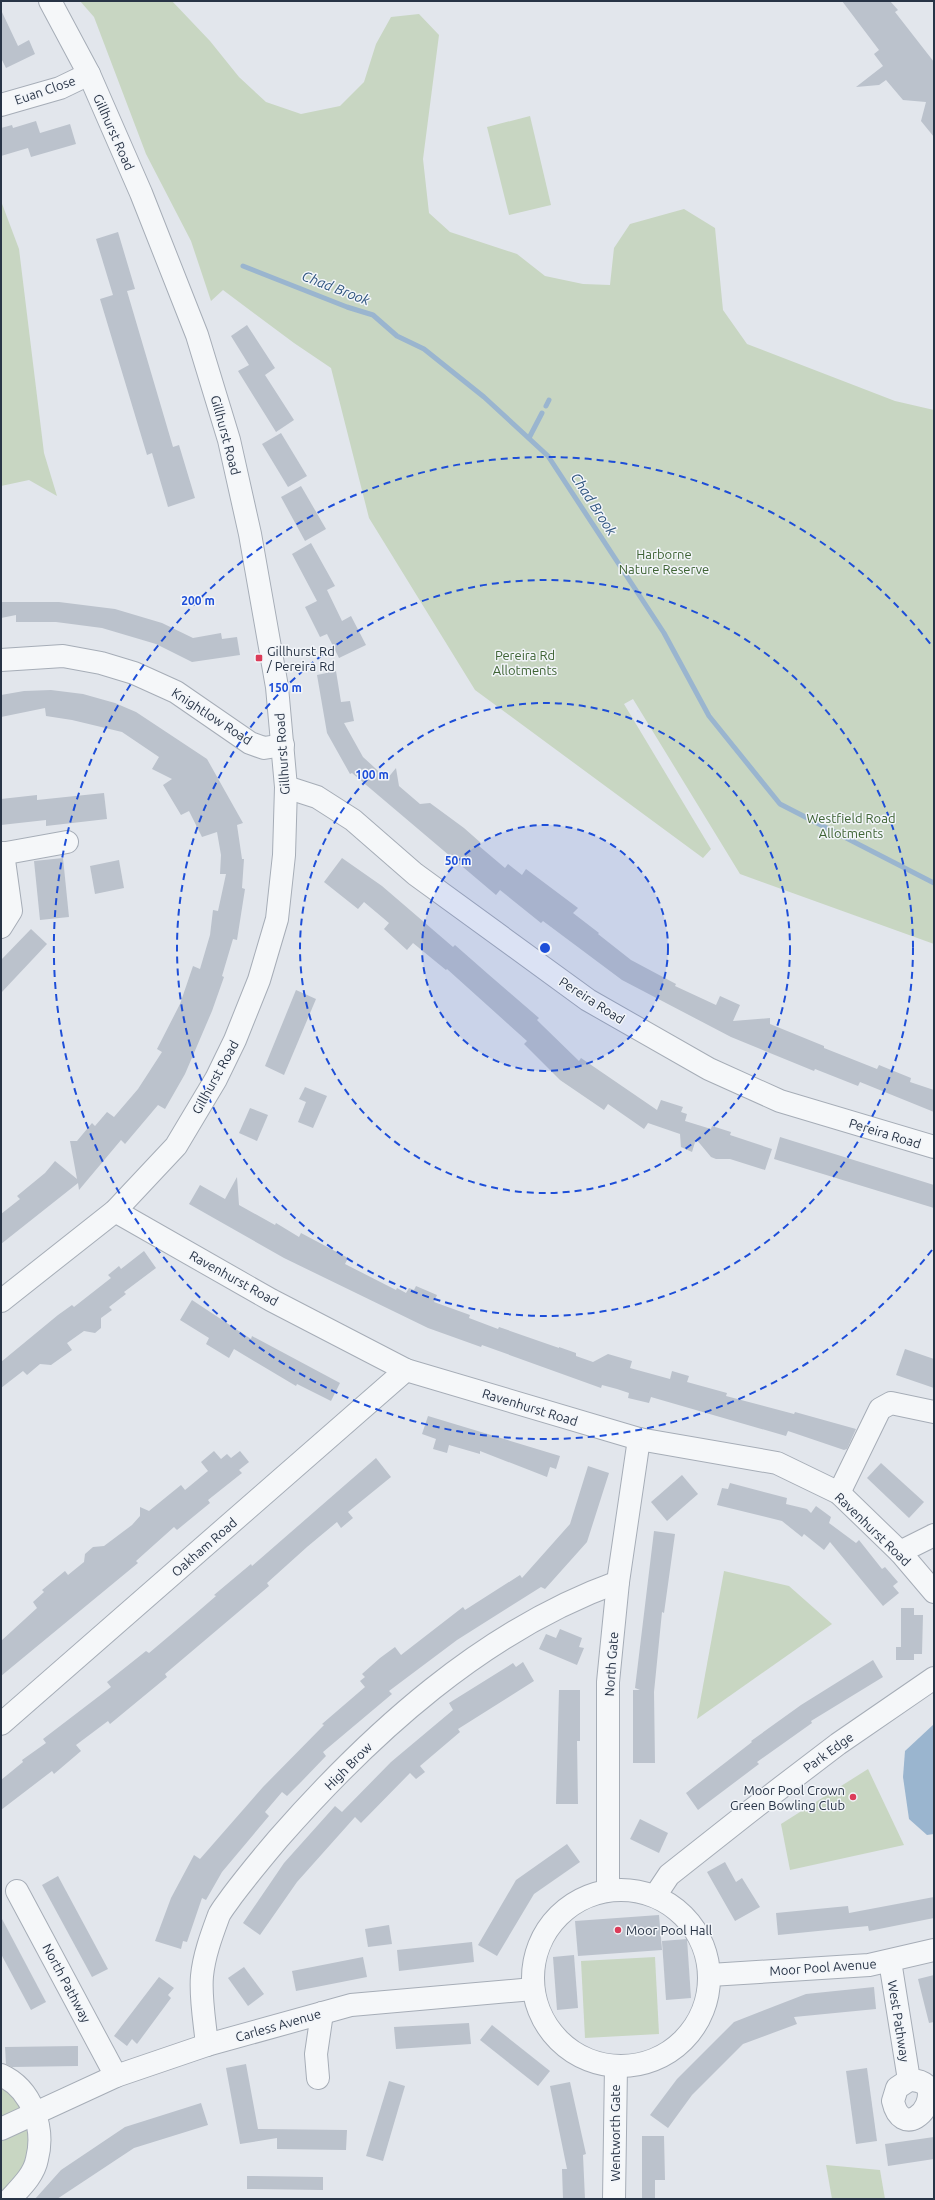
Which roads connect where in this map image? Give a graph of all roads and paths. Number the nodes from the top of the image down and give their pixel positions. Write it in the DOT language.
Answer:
graph roads {
  1 [pos="50,1"];
  2 [pos="89,74"];
  3 [pos="1,105"];
  4 [pos="1,660"];
  5 [pos="283,745"];
  6 [pos="286,787"];
  7 [pos="67,842"];
  8 [pos="2,853"];
  9 [pos="1,927"];
  10 [pos="934,1147"];
  11 [pos="115,1211"];
  12 [pos="1,1301"];
  13 [pos="406,1370"];
  14 [pos="934,1412"];
  15 [pos="639,1439"];
  16 [pos="839,1493"];
  17 [pos="934,1535"];
  18 [pos="900,1552"];
  19 [pos="618,1582"];
  20 [pos="934,1592"];
  21 [pos="934,1678"];
  22 [pos="1,1724"];
  23 [pos="608,1890"];
  24 [pos="17,1891"];
  25 [pos="655,1896"];
  26 [pos="934,1950"];
  27 [pos="890,1961"];
  28 [pos="710,1975"];
  29 [pos="533,1989"];
  30 [pos="322,2013"];
  31 [pos="207,2045"];
  32 [pos="616,2066"];
  33 [pos="1,2074"];
  34 [pos="116,2076"];
  35 [pos="318,2078"];
  36 [pos="908,2080"];
  37 [pos="35,2113"];
  38 [pos="1,2129"];
  39 [pos="10,2199"];
  40 [pos="614,2199"];
  1 -- 2 [label="street, Gillhurst Road"];
  2 -- 3 [label="street, Euan Close"];
  2 -- 5 [label="street, Gillhurst Road"];
  4 -- 5 [label="street, Knightlow Road"];
  5 -- 6 [label="street, Gillhurst Road"];
  6 -- 10 [label="street, Pereira Road"];
  6 -- 11 [label="street, Gillhurst Road"];
  7 -- 8 [label="street"];
  8 -- 9 [label="street"];
  11 -- 12 [label="street, Gillhurst Road"];
  11 -- 13 [label="street, Ravenhurst Road"];
  13 -- 15 [label="street, Ravenhurst Road"];
  13 -- 22 [label="street, Oakham Road"];
  14 -- 16 [label="street"];
  15 -- 16 [label="street, Ravenhurst Road"];
  15 -- 19 [label="street, North Gate"];
  16 -- 18 [label="street, Ravenhurst Road"];
  17 -- 18 [label="street"];
  18 -- 20 [label="street, Ravenhurst Road"];
  19 -- 23 [label="street, North Gate"];
  19 -- 31 [label="street, High Brow"];
  21 -- 25 [label="street, Park Edge"];
  23 -- 25 [label="street"];
  23 -- 29 [label="street"];
  24 -- 34 [label="street, North Pathway"];
  25 -- 28 [label="street"];
  26 -- 27 [label="street, Moor Pool Avenue"];
  27 -- 28 [label="street, Moor Pool Avenue"];
  27 -- 36 [label="street, West Pathway"];
  28 -- 32 [label="street"];
  29 -- 30 [label="street, Carless Avenue"];
  29 -- 32 [label="street"];
  30 -- 31 [label="street, Carless Avenue"];
  30 -- 35 [label="street"];
  31 -- 34 [label="street, Carless Avenue"];
  32 -- 40 [label="street, Wentworth Gate"];
  33 -- 37 [label="street"];
  34 -- 37 [label="street, Carless Avenue"];
  37 -- 38 [label="street, Carless Avenue"];
  37 -- 39 [label="street"];
}
